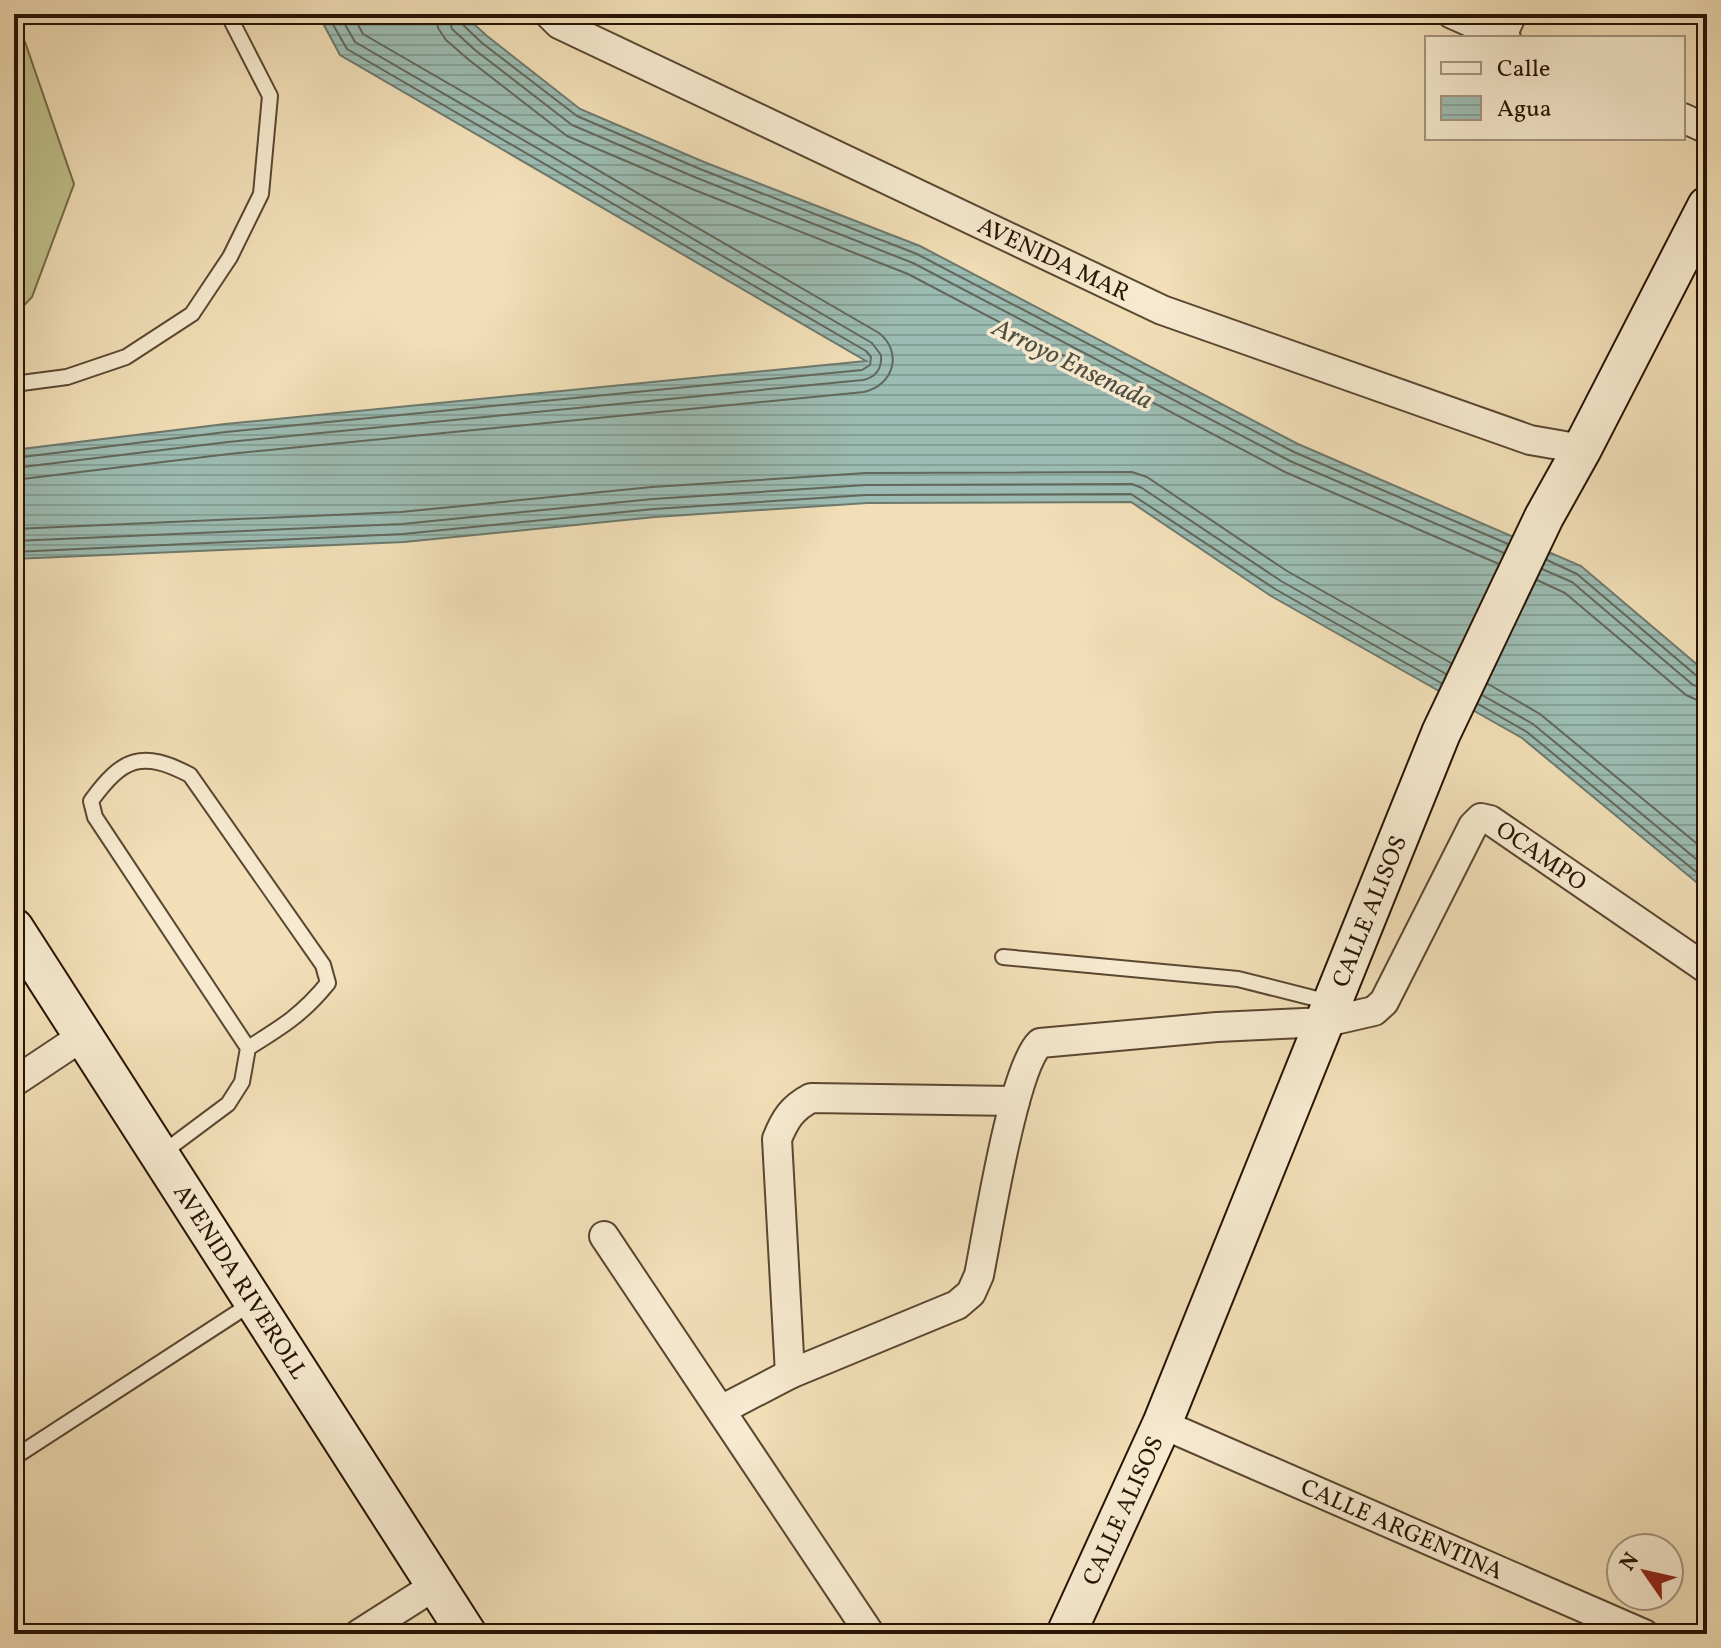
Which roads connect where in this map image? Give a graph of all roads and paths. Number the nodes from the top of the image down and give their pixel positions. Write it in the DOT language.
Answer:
graph roads {
  1 [pos="228,14"];
  2 [pos="549,14"];
  3 [pos="1452,14"];
  4 [pos="1507,29"];
  5 [pos="1685,119"];
  6 [pos="1707,129"];
  7 [pos="1707,206"];
  8 [pos="14,384"];
  9 [pos="1582,449"];
  10 [pos="14,928"];
  11 [pos="1003,957"];
  12 [pos="1707,969"];
  13 [pos="1330,1012"];
  14 [pos="83,1036"];
  15 [pos="248,1048"];
  16 [pos="14,1082"];
  17 [pos="1015,1101"];
  18 [pos="160,1155"];
  19 [pos="604,1236"];
  20 [pos="254,1301"];
  21 [pos="790,1374"];
  22 [pos="721,1410"];
  23 [pos="1162,1424"];
  24 [pos="21,1453"];
  25 [pos="436,1585"];
  26 [pos="359,1634"];
  27 [pos="467,1634"];
  28 [pos="870,1634"];
  29 [pos="1066,1634"];
  30 [pos="1644,1634"];
  1 -- 8 [label="lane"];
  2 -- 9 [label="street, AVENIDA MAR"];
  3 -- 4 [label="street"];
  5 -- 6 [label="street"];
  7 -- 9 [label="street, CALLE ALISOS"];
  9 -- 13 [label="street, CALLE ALISOS"];
  10 -- 14 [label="street, AVENIDA RIVEROLL"];
  11 -- 13 [label="lane"];
  12 -- 13 [label="street, OCAMPO"];
  13 -- 17 [label="street"];
  13 -- 23 [label="street, CALLE ALISOS"];
  14 -- 16 [label="street"];
  14 -- 18 [label="street, AVENIDA RIVEROLL"];
  15 -- 15 [label="lane"];
  15 -- 18 [label="lane"];
  17 -- 21 [label="street"];
  17 -- 21 [label="street"];
  18 -- 20 [label="street, AVENIDA RIVEROLL"];
  19 -- 22 [label="street"];
  20 -- 24 [label="lane"];
  20 -- 25 [label="street, AVENIDA RIVEROLL"];
  21 -- 22 [label="street"];
  22 -- 28 [label="street"];
  23 -- 29 [label="street, CALLE ALISOS"];
  23 -- 30 [label="street, CALLE ARGENTINA"];
  25 -- 26 [label="street"];
  25 -- 27 [label="street, AVENIDA RIVEROLL"];
}
